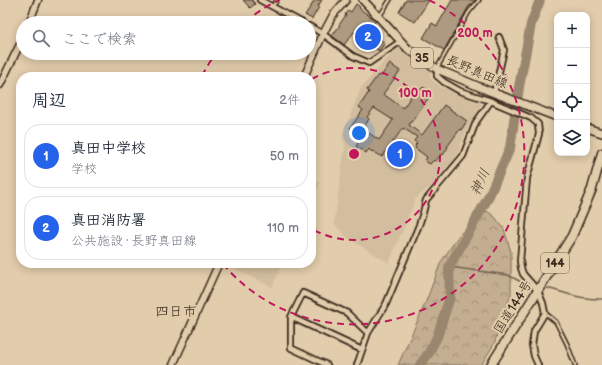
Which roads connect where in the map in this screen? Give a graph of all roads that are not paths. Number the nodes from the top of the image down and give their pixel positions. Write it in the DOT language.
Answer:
graph roads {
  1 [pos="38,0"];
  2 [pos="260,0"];
  3 [pos="277,0"];
  4 [pos="346,0"];
  5 [pos="363,0"];
  6 [pos="390,0"];
  7 [pos="479,0"];
  8 [pos="272,7"];
  9 [pos="32,16"];
  10 [pos="289,16"];
  11 [pos="378,17"];
  12 [pos="316,30"];
  13 [pos="323,34"];
  14 [pos="499,37"];
  15 [pos="401,41"];
  16 [pos="316,50"];
  17 [pos="16,52"];
  18 [pos="312,60"];
  19 [pos="437,68"];
  20 [pos="306,72"];
  21 [pos="0,85"];
  22 [pos="495,91"];
  23 [pos="491,101"];
  24 [pos="554,116"];
  25 [pos="590,129"];
  26 [pos="602,133"];
  27 [pos="602,153"];
  28 [pos="217,268"];
  29 [pos="538,291"];
  30 [pos="545,313"];
  31 [pos="291,317"];
  32 [pos="368,333"];
  33 [pos="362,350"];
  34 [pos="315,359"];
  35 [pos="173,365"];
  36 [pos="313,365"];
  37 [pos="327,365"];
  38 [pos="357,365"];
  39 [pos="491,365"];
  40 [pos="538,365"];
  41 [pos="576,365"];
  1 -- 9 [label="street"];
  2 -- 8 [label="street"];
  3 -- 8 [label="lane"];
  4 -- 13 [label="street"];
  5 -- 11 [label="main road, 長野真田線 / 35"];
  6 -- 11 [label="lane"];
  7 -- 19 [label="lane"];
  8 -- 10 [label="street"];
  11 -- 15 [label="main road, 長野真田線 / 35"];
  12 -- 13 [label="street"];
  13 -- 15 [label="street"];
  13 -- 16 [label="street"];
  14 -- 22 [label="street"];
  15 -- 19 [label="main road, 長野真田線 / 35"];
  17 -- 21 [label="street"];
  18 -- 20 [label="street"];
  19 -- 22 [label="main road, 長野真田線 / 35"];
  19 -- 23 [label="street"];
  22 -- 24 [label="main road, 長野真田線 / 35"];
  23 -- 29 [label="street"];
  23 -- 32 [label="street"];
  25 -- 26 [label="main road"];
  27 -- 29 [label="highway, 国道144号 / 144"];
  28 -- 35 [label="street"];
  29 -- 30 [label="street"];
  29 -- 39 [label="highway, 国道144号 / 144"];
  30 -- 40 [label="street"];
  30 -- 41 [label="lane"];
  31 -- 32 [label="street"];
  31 -- 33 [label="street"];
  31 -- 34 [label="street"];
  32 -- 33 [label="street"];
  33 -- 38 [label="street"];
  34 -- 36 [label="street"];
  34 -- 37 [label="street"];
}
